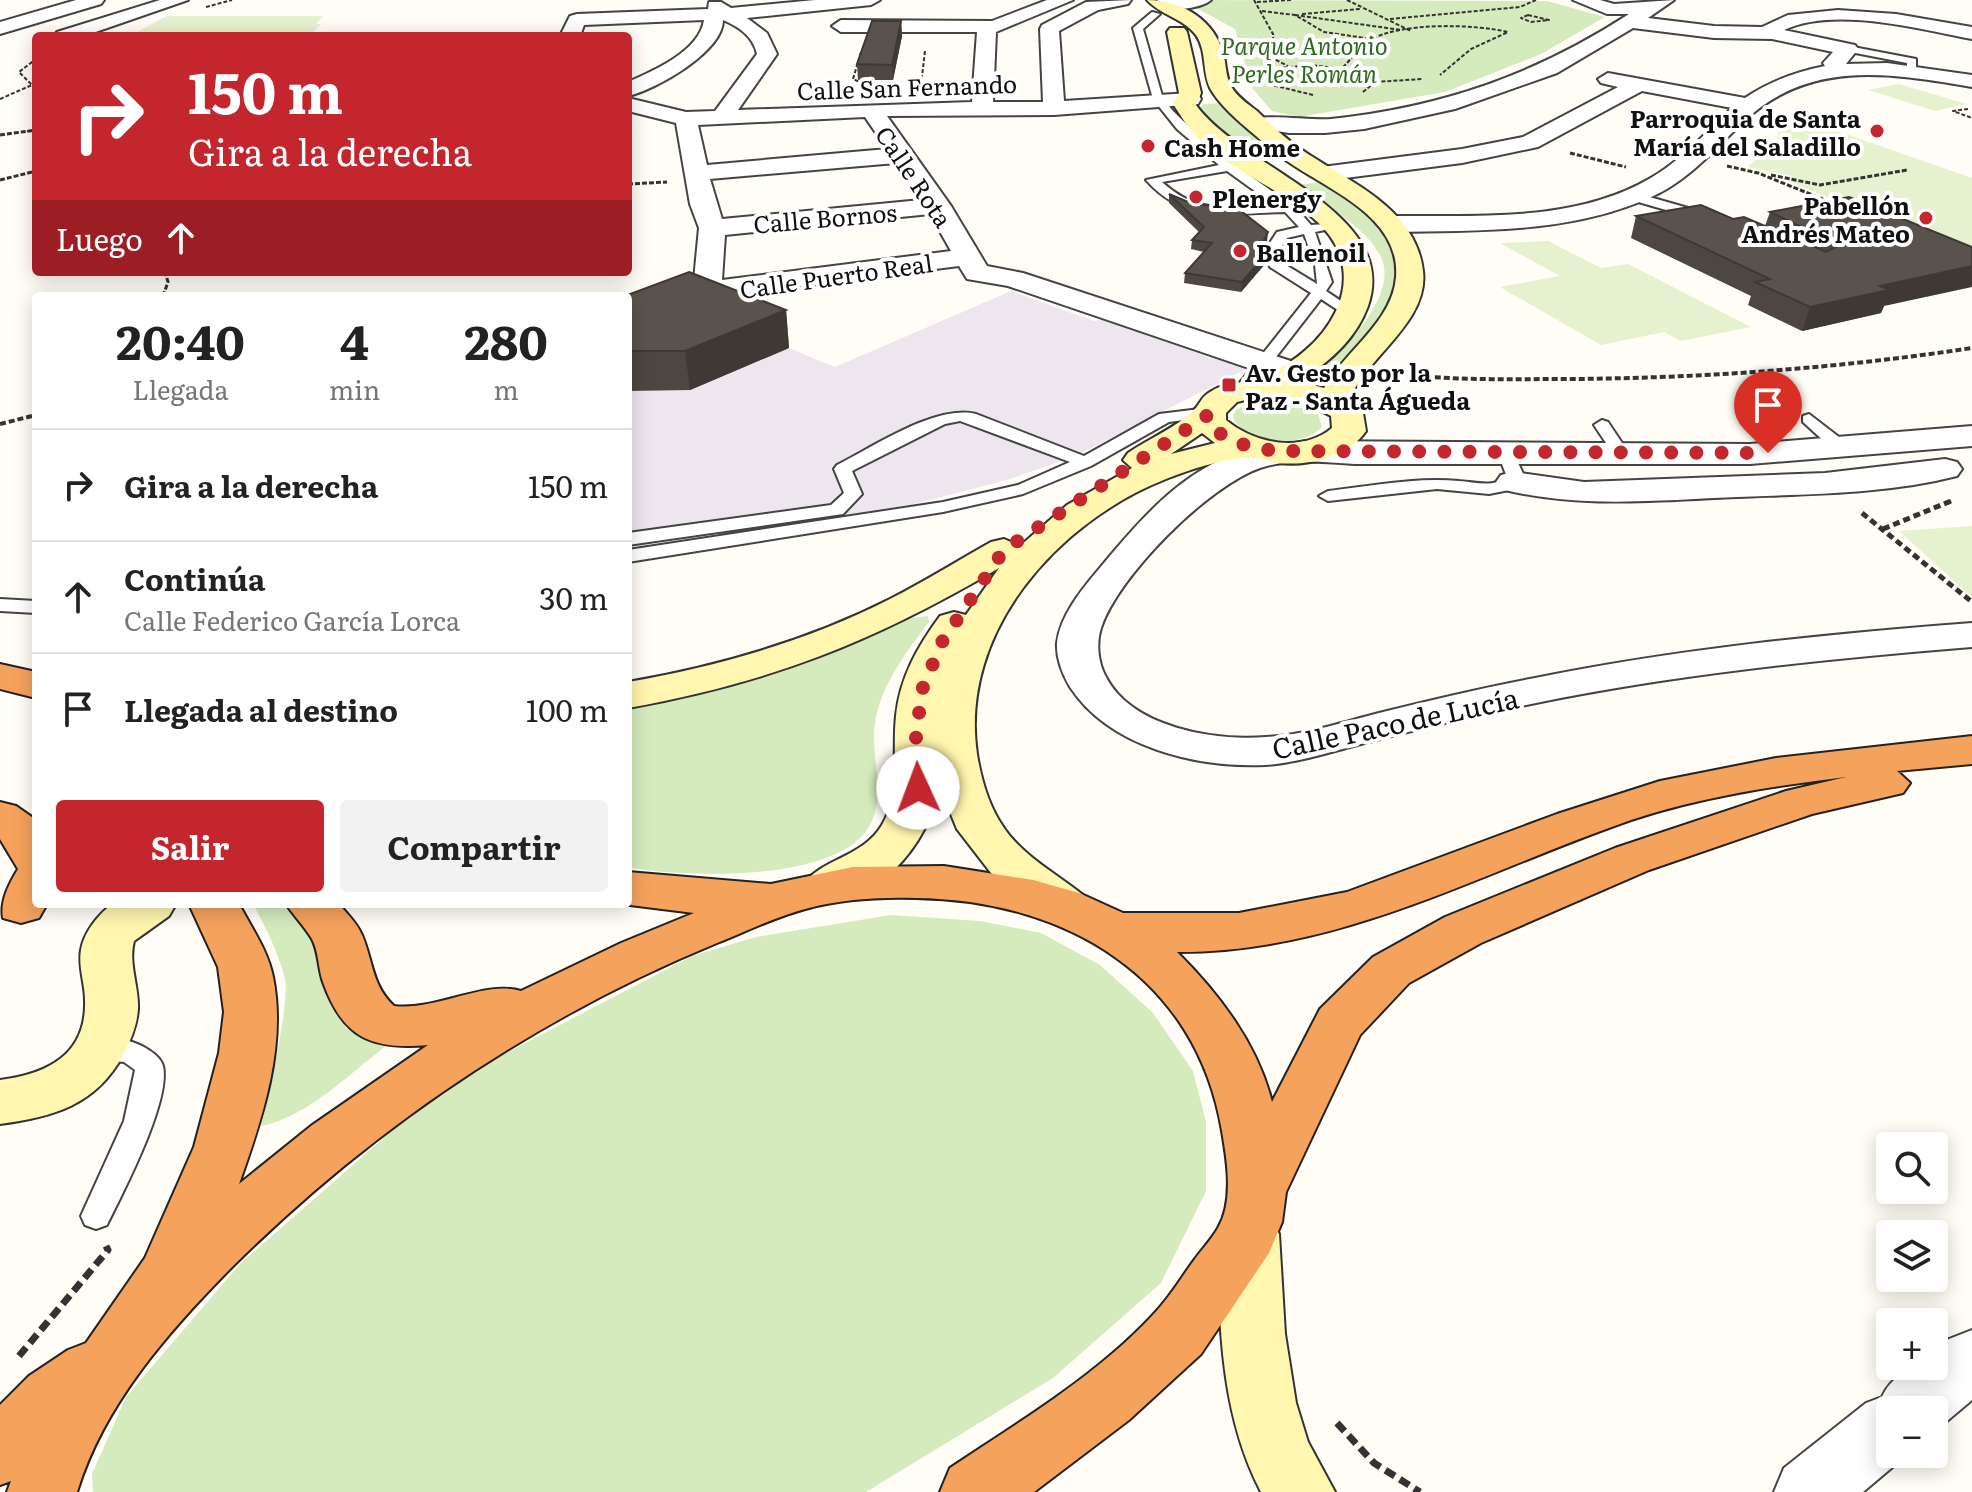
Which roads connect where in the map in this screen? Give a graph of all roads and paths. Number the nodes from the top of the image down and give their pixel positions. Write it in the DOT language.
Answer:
graph roads {
  1 [pos="95,0"];
  2 [pos="179,0"];
  3 [pos="569,0"];
  4 [pos="871,0"];
  5 [pos="1064,0"];
  6 [pos="1122,0"];
  7 [pos="1129,0"];
  8 [pos="1202,0"];
  9 [pos="1291,0"];
  10 [pos="1347,0"];
  11 [pos="1536,0"];
  12 [pos="1256,1"];
  13 [pos="1587,3"];
  14 [pos="1657,3"];
  15 [pos="1158,6"];
  16 [pos="717,7"];
  17 [pos="1511,8"];
  18 [pos="938,9"];
  19 [pos="1363,9"];
  20 [pos="1262,11"];
  21 [pos="1750,14"];
  22 [pos="1294,15"];
  23 [pos="1528,15"];
  24 [pos="668,16"];
  25 [pos="639,18"];
  26 [pos="0,19"];
  27 [pos="1390,19"];
  28 [pos="20,22"];
  29 [pos="1632,22"];
  30 [pos="928,26"];
  31 [pos="952,26"];
  32 [pos="991,26"];
  33 [pos="751,27"];
  34 [pos="796,27"];
  35 [pos="826,27"];
  36 [pos="0,28"];
  37 [pos="574,28"];
  38 [pos="1775,28"];
  39 [pos="1412,31"];
  40 [pos="67,32"];
  41 [pos="75,32"];
  42 [pos="1972,33"];
  43 [pos="659,36"];
  44 [pos="1373,39"];
  45 [pos="1847,60"];
  46 [pos="32,62"];
  47 [pos="644,62"];
  48 [pos="676,66"];
  49 [pos="1289,66"];
  50 [pos="1343,67"];
  51 [pos="1551,69"];
  52 [pos="1972,81"];
  53 [pos="1375,82"];
  54 [pos="32,85"];
  55 [pos="32,85"];
  56 [pos="1638,85"];
  57 [pos="632,88"];
  58 [pos="1353,94"];
  59 [pos="1315,95"];
  60 [pos="0,99"];
  61 [pos="1158,99"];
  62 [pos="1190,99"];
  63 [pos="1235,101"];
  64 [pos="632,105"];
  65 [pos="1749,105"];
  66 [pos="982,108"];
  67 [pos="1054,108"];
  68 [pos="917,109"];
  69 [pos="1972,109"];
  70 [pos="871,110"];
  71 [pos="721,118"];
  72 [pos="1972,118"];
  73 [pos="686,119"];
  74 [pos="32,131"];
  75 [pos="1276,132"];
  76 [pos="0,135"];
  77 [pos="1530,142"];
  78 [pos="902,155"];
  79 [pos="1225,156"];
  80 [pos="1694,159"];
  81 [pos="1907,170"];
  82 [pos="32,172"];
  83 [pos="698,173"];
  84 [pos="1758,173"];
  85 [pos="1322,174"];
  86 [pos="1668,178"];
  87 [pos="0,180"];
  88 [pos="1632,196"];
  89 [pos="938,206"];
  90 [pos="1287,208"];
  91 [pos="1843,208"];
  92 [pos="1718,221"];
  93 [pos="1392,224"];
  94 [pos="1320,225"];
  95 [pos="712,228"];
  96 [pos="975,272"];
  97 [pos="1319,291"];
  98 [pos="1352,313"];
  99 [pos="1972,348"];
  100 [pos="1389,373"];
  101 [pos="1255,380"];
  102 [pos="1208,414"];
  103 [pos="1343,414"];
  104 [pos="32,416"];
  105 [pos="1809,419"];
  106 [pos="0,424"];
  107 [pos="1602,425"];
  108 [pos="1972,436"];
  109 [pos="1251,447"];
  110 [pos="1842,448"];
  111 [pos="1302,451"];
  112 [pos="1413,452"];
  113 [pos="1622,455"];
  114 [pos="1085,462"];
  115 [pos="1972,465"];
  116 [pos="1510,468"];
  117 [pos="1825,483"];
  118 [pos="1328,496"];
  119 [pos="1959,498"];
  120 [pos="1882,529"];
  121 [pos="632,538"];
  122 [pos="1004,550"];
  123 [pos="632,555"];
  124 [pos="1972,602"];
  125 [pos="0,605"];
  126 [pos="32,607"];
  127 [pos="1972,635"];
  128 [pos="0,676"];
  129 [pos="32,684"];
  130 [pos="632,694"];
  131 [pos="1972,750"];
  132 [pos="1972,769"];
  133 [pos="0,792"];
  134 [pos="32,802"];
  135 [pos="0,817"];
  136 [pos="32,850"];
  137 [pos="632,889"];
  138 [pos="805,892"];
  139 [pos="140,908"];
  140 [pos="216,908"];
  141 [pos="314,908"];
  142 [pos="1087,918"];
  143 [pos="584,980"];
  144 [pos="96,1052"];
  145 [pos="0,1102"];
  146 [pos="1252,1212"];
  147 [pos="96,1216"];
  148 [pos="133,1330"];
  149 [pos="17,1358"];
  150 [pos="1972,1360"];
  151 [pos="1927,1396"];
  152 [pos="1337,1423"];
  153 [pos="1876,1437"];
  154 [pos="0,1452"];
  155 [pos="42,1492"];
  156 [pos="975,1492"];
  157 [pos="1300,1492"];
  158 [pos="1420,1492"];
  159 [pos="1809,1492"];
  1 -- 28 [label="street"];
  2 -- 41 [label="street"];
  3 -- 25 [label="street"];
  4 -- 16 [label="street"];
  5 -- 32 [label="street"];
  6 -- 67 [label="street"];
  7 -- 15 [label="main road"];
  8 -- 15 [label="street"];
  9 -- 12 [label="path"];
  10 -- 19 [label="path"];
  11 -- 17 [label="path"];
  12 -- 20 [label="path"];
  13 -- 14 [label="street"];
  13 -- 29 [label="street"];
  14 -- 29 [label="street"];
  15 -- 61 [label="lane"];
  15 -- 62 [label="main road"];
  15 -- 63 [label="main road"];
  16 -- 24 [label="street"];
  16 -- 33 [label="street"];
  16 -- 48 [label="street"];
  17 -- 23 [label="path"];
  17 -- 27 [label="path"];
  18 -- 31 [label="street"];
  19 -- 22 [label="path"];
  19 -- 27 [label="path"];
  20 -- 22 [label="path"];
  20 -- 49 [label="path"];
  21 -- 38 [label="street"];
  22 -- 39 [label="path"];
  22 -- 44 [label="path"];
  23 -- 23 [label="path"];
  24 -- 25 [label="street"];
  24 -- 43 [label="street"];
  25 -- 37 [label="street"];
  26 -- 28 [label="street"];
  27 -- 39 [label="path"];
  28 -- 36 [label="street"];
  28 -- 40 [label="street"];
  29 -- 38 [label="street"];
  29 -- 51 [label="street"];
  30 -- 31 [label="street"];
  30 -- 35 [label="street"];
  30 -- 68 [label="path"];
  31 -- 32 [label="street"];
  32 -- 66 [label="street"];
  33 -- 34 [label="street"];
  33 -- 71 [label="street"];
  38 -- 42 [label="street"];
  38 -- 45 [label="street"];
  39 -- 44 [label="path"];
  39 -- 53 [label="path"];
  44 -- 50 [label="path"];
  45 -- 52 [label="street"];
  45 -- 65 [label="street"];
  46 -- 55 [label="path"];
  47 -- 48 [label="street"];
  48 -- 57 [label="street"];
  49 -- 50 [label="path"];
  49 -- 59 [label="path"];
  50 -- 53 [label="path"];
  51 -- 56 [label="street"];
  51 -- 75 [label="street"];
  53 -- 58 [label="path"];
  54 -- 60 [label="path"];
  56 -- 65 [label="street"];
  56 -- 77 [label="street"];
  61 -- 62 [label="street, Calle San Fernando"];
  61 -- 67 [label="street, Calle San Fernando"];
  61 -- 79 [label="lane"];
  62 -- 63 [label="main road"];
  62 -- 79 [label="main road"];
  63 -- 75 [label="main road"];
  64 -- 73 [label="street, Calle San Fernando"];
  65 -- 80 [label="street"];
  66 -- 67 [label="street, Calle San Fernando"];
  66 -- 68 [label="street, Calle San Fernando"];
  68 -- 70 [label="street, Calle San Fernando"];
  69 -- 72 [label="path"];
  70 -- 71 [label="street, Calle San Fernando"];
  70 -- 78 [label="street, Calle Rota"];
  71 -- 73 [label="street, Calle San Fernando"];
  73 -- 83 [label="street"];
  74 -- 76 [label="path"];
  75 -- 79 [label="main road"];
  75 -- 85 [label="main road"];
  77 -- 85 [label="street"];
  77 -- 86 [label="path"];
  78 -- 83 [label="street"];
  78 -- 89 [label="street, Calle Rota"];
  79 -- 90 [label="lane"];
  79 -- 90 [label="lane"];
  79 -- 94 [label="main road"];
  80 -- 84 [label="path"];
  80 -- 86 [label="street"];
  81 -- 84 [label="path"];
  82 -- 87 [label="path"];
  83 -- 95 [label="street"];
  84 -- 91 [label="path"];
  85 -- 93 [label="main road"];
  86 -- 88 [label="street"];
  88 -- 92 [label="lane"];
  88 -- 93 [label="street"];
  89 -- 95 [label="street, Calle Bornos"];
  89 -- 96 [label="street, Calle Rota"];
  90 -- 94 [label="lane"];
  93 -- 103 [label="main road"];
  94 -- 97 [label="lane"];
  94 -- 97 [label="lane"];
  94 -- 98 [label="main road"];
  95 -- 96 [label="street, Calle Puerto Real"];
  96 -- 101 [label="street, Calle Puerto Real"];
  97 -- 98 [label="lane"];
  97 -- 101 [label="lane"];
  98 -- 101 [label="main road"];
  99 -- 100 [label="path"];
  101 -- 102 [label="main road"];
  101 -- 103 [label="main road"];
  102 -- 109 [label="main road"];
  102 -- 114 [label="lane"];
  102 -- 122 [label="main road"];
  103 -- 111 [label="main road"];
  103 -- 112 [label="street"];
  104 -- 106 [label="path"];
  105 -- 110 [label="lane"];
  107 -- 113 [label="lane"];
  108 -- 110 [label="street"];
  109 -- 111 [label="main road"];
  109 -- 142 [label="main road"];
  110 -- 113 [label="street"];
  111 -- 112 [label="street, Calle Paco de Lucía"];
  111 -- 127 [label="street, Calle Paco de Lucía"];
  112 -- 116 [label="street, Calle Paco de Lucía"];
  113 -- 116 [label="street"];
  114 -- 121 [label="lane"];
  114 -- 123 [label="lane"];
  115 -- 117 [label="street"];
  116 -- 117 [label="street"];
  116 -- 118 [label="lane"];
  117 -- 120 [label="path"];
  119 -- 120 [label="path"];
  120 -- 124 [label="path"];
  122 -- 130 [label="main road"];
  122 -- 138 [label="main road"];
  125 -- 126 [label="lane"];
  128 -- 129 [label="highway"];
  131 -- 142 [label="highway"];
  132 -- 146 [label="highway"];
  133 -- 134 [label="highway"];
  135 -- 136 [label="highway"];
  137 -- 138 [label="highway"];
  138 -- 142 [label="highway"];
  138 -- 143 [label="highway"];
  139 -- 144 [label="main road"];
  140 -- 148 [label="highway"];
  141 -- 143 [label="highway"];
  142 -- 146 [label="highway"];
  143 -- 148 [label="highway"];
  144 -- 145 [label="main road"];
  144 -- 147 [label="lane"];
  146 -- 156 [label="highway"];
  146 -- 157 [label="main road"];
  147 -- 149 [label="path"];
  148 -- 154 [label="highway"];
  148 -- 155 [label="highway"];
  150 -- 151 [label="street"];
  152 -- 158 [label="path"];
  153 -- 159 [label="street"];
}
